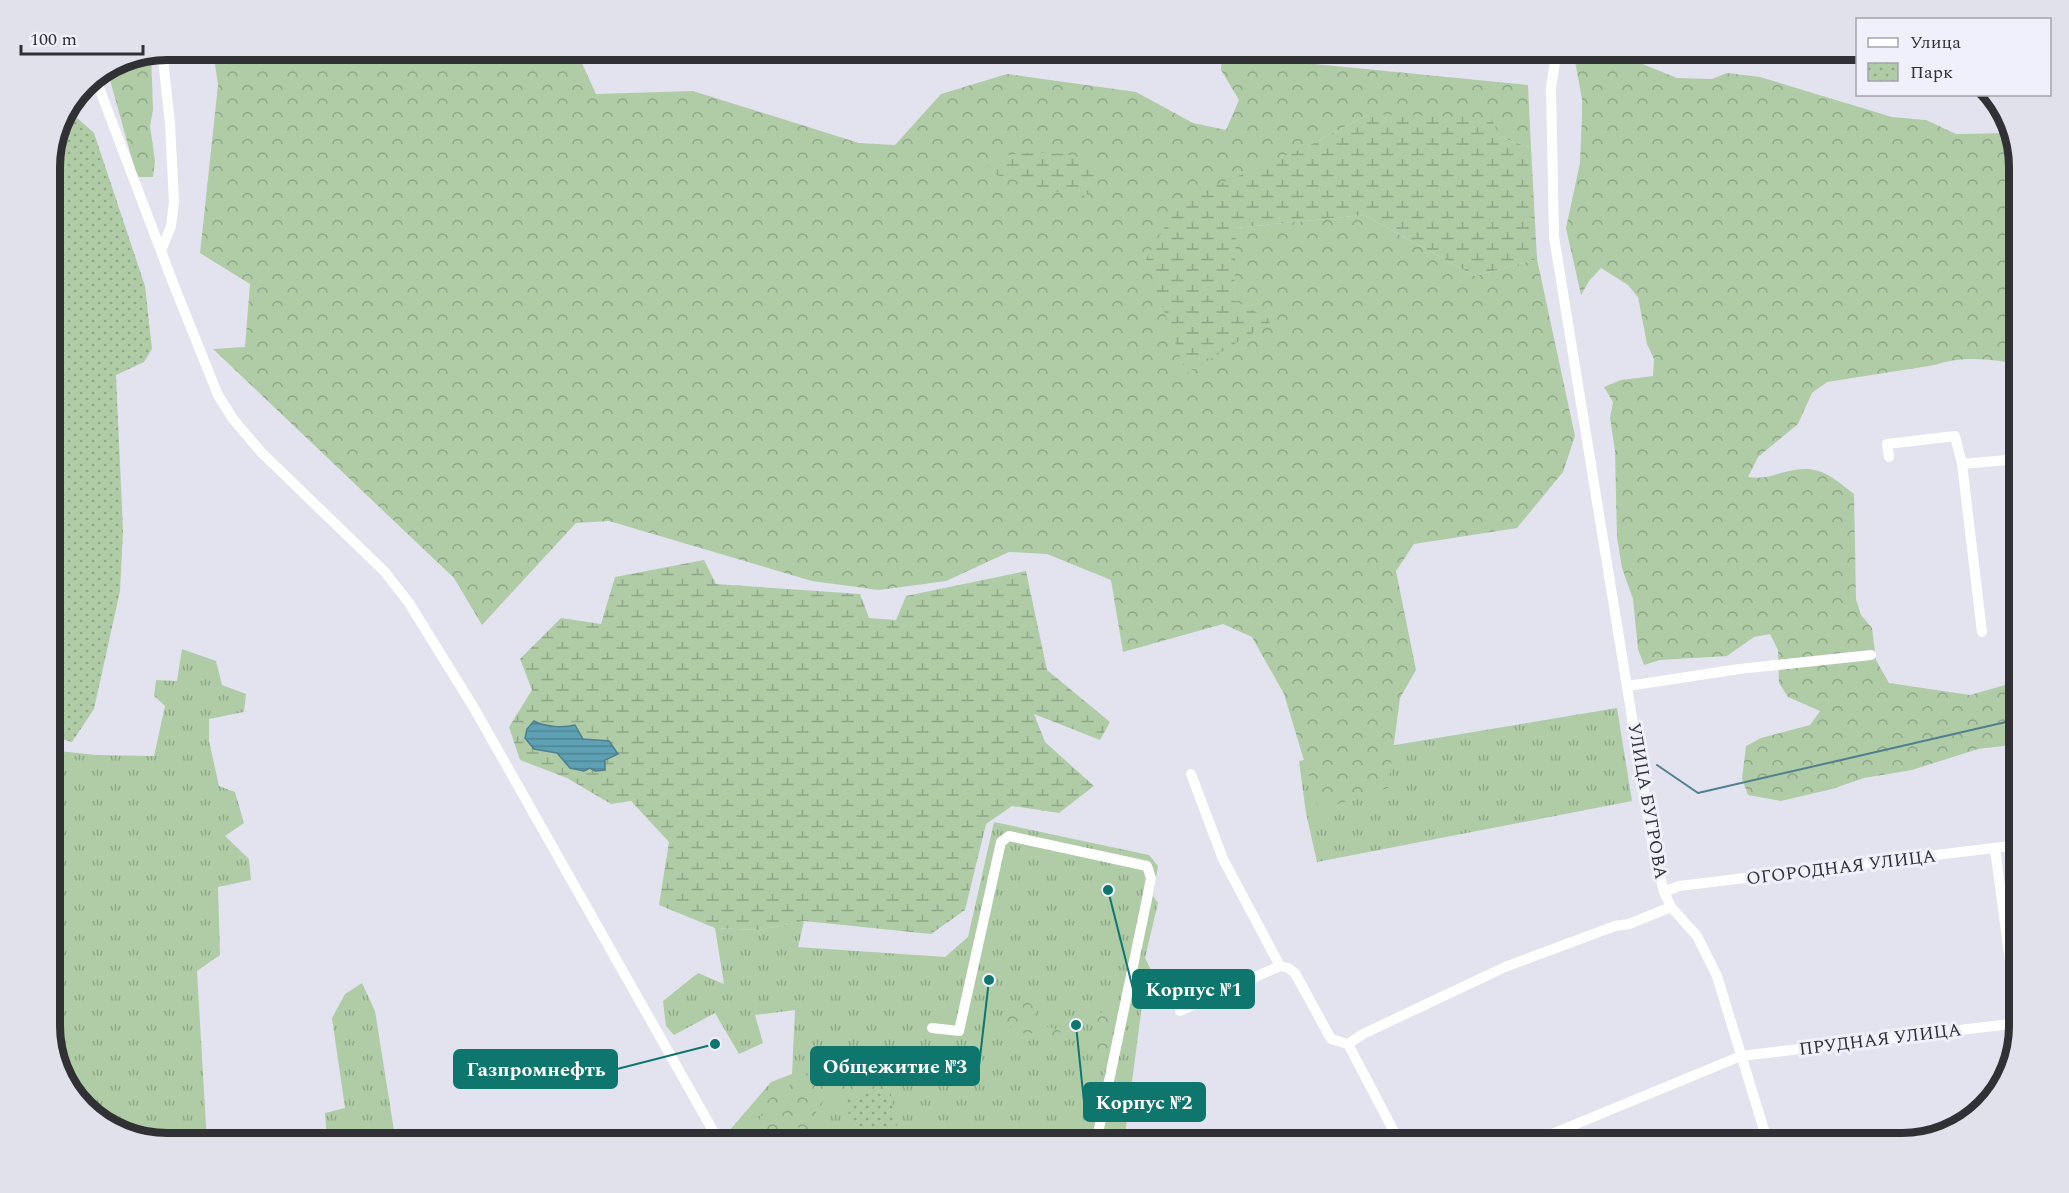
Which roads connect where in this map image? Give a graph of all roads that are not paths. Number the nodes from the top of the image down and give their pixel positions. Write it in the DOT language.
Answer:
graph roads {
  1 [pos="163,60"];
  2 [pos="1555,60"];
  3 [pos="98,86"];
  4 [pos="161,251"];
  5 [pos="1889,457"];
  6 [pos="2009,460"];
  7 [pos="1962,465"];
  8 [pos="1982,632"];
  9 [pos="1871,655"];
  10 [pos="1628,686"];
  11 [pos="1191,774"];
  12 [pos="2009,847"];
  13 [pos="1995,849"];
  14 [pos="1664,892"];
  15 [pos="1671,907"];
  16 [pos="2009,952"];
  17 [pos="1280,966"];
  18 [pos="1180,1011"];
  19 [pos="2009,1026"];
  20 [pos="932,1028"];
  21 [pos="1348,1044"];
  22 [pos="1741,1056"];
  23 [pos="714,1133"];
  24 [pos="1098,1133"];
  25 [pos="1395,1133"];
  26 [pos="1554,1133"];
  27 [pos="1765,1133"];
  1 -- 4 [label="street"];
  2 -- 10 [label="street, УЛИЦА БУГРОВА"];
  3 -- 4 [label="street"];
  4 -- 23 [label="street"];
  5 -- 7 [label="street"];
  6 -- 7 [label="street"];
  7 -- 8 [label="street"];
  9 -- 10 [label="street"];
  10 -- 14 [label="street, УЛИЦА БУГРОВА"];
  11 -- 17 [label="street"];
  12 -- 13 [label="street, ОГОРОДНАЯ УЛИЦА"];
  13 -- 14 [label="street, ОГОРОДНАЯ УЛИЦА"];
  13 -- 16 [label="street"];
  14 -- 15 [label="street, УЛИЦА БУГРОВА"];
  15 -- 21 [label="street"];
  15 -- 22 [label="street, УЛИЦА БУГРОВА"];
  17 -- 18 [label="street"];
  17 -- 21 [label="street"];
  19 -- 22 [label="street, ПРУДНАЯ УЛИЦА"];
  20 -- 24 [label="street"];
  21 -- 25 [label="street"];
  22 -- 26 [label="street, ПРУДНАЯ УЛИЦА"];
  22 -- 27 [label="street, УЛИЦА БУГРОВА"];
}
